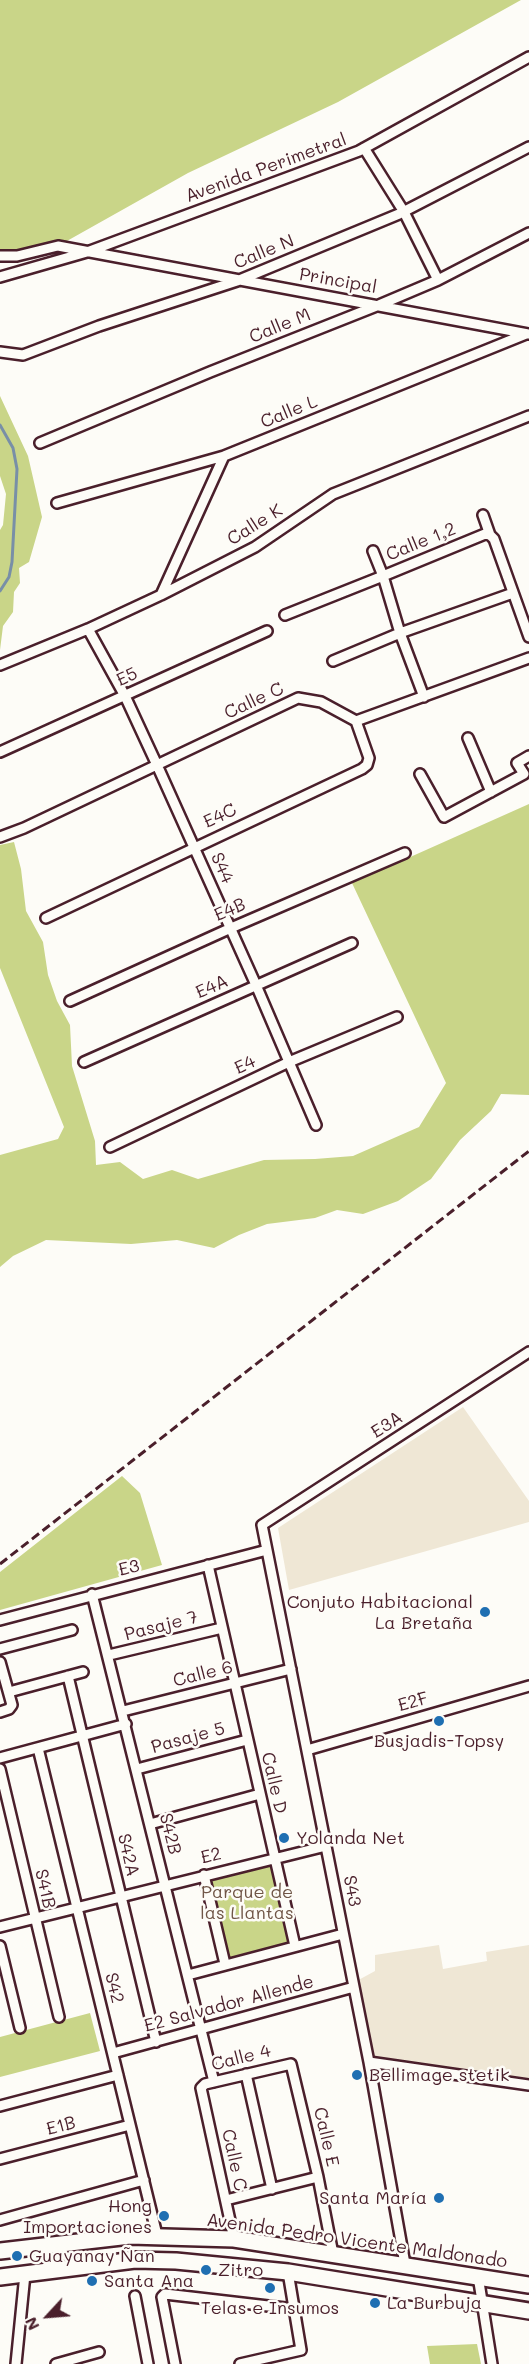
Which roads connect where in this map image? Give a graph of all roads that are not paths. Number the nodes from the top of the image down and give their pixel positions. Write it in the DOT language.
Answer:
graph roads {
  1 [pos="529,57"];
  2 [pos="529,147"];
  3 [pos="364,148"];
  4 [pos="404,212"];
  5 [pos="529,233"];
  6 [pos="87,252"];
  7 [pos="0,256"];
  8 [pos="0,277"];
  9 [pos="438,280"];
  10 [pos="237,281"];
  11 [pos="379,305"];
  12 [pos="528,334"];
  13 [pos="0,352"];
  14 [pos="529,416"];
  15 [pos="40,443"];
  16 [pos="224,456"];
  17 [pos="57,503"];
  18 [pos="483,515"];
  19 [pos="490,535"];
  20 [pos="373,551"];
  21 [pos="383,576"];
  22 [pos="513,593"];
  23 [pos="160,595"];
  24 [pos="285,615"];
  25 [pos="88,629"];
  26 [pos="267,631"];
  27 [pos="400,633"];
  28 [pos="529,637"];
  29 [pos="529,658"];
  30 [pos="333,661"];
  31 [pos="3,664"];
  32 [pos="125,696"];
  33 [pos="424,697"];
  34 [pos="357,721"];
  35 [pos="468,738"];
  36 [pos="0,752"];
  37 [pos="529,756"];
  38 [pos="157,765"];
  39 [pos="420,774"];
  40 [pos="491,792"];
  41 [pos="0,837"];
  42 [pos="194,847"];
  43 [pos="405,853"];
  44 [pos="46,918"];
  45 [pos="231,928"];
  46 [pos="352,943"];
  47 [pos="256,985"];
  48 [pos="70,1001"];
  49 [pos="397,1017"];
  50 [pos="84,1062"];
  51 [pos="290,1062"];
  52 [pos="316,1125"];
  53 [pos="110,1147"];
  54 [pos="529,1352"];
  55 [pos="262,1525"];
  56 [pos="267,1550"];
  57 [pos="208,1564"];
  58 [pos="92,1594"];
  59 [pos="0,1620"];
  60 [pos="222,1628"];
  61 [pos="72,1630"];
  62 [pos="0,1649"];
  63 [pos="109,1655"];
  64 [pos="0,1662"];
  65 [pos="291,1669"];
  66 [pos="83,1672"];
  67 [pos="68,1676"];
  68 [pos="234,1683"];
  69 [pos="529,1686"];
  70 [pos="9,1692"];
  71 [pos="123,1711"];
  72 [pos="0,1712"];
  73 [pos="126,1724"];
  74 [pos="83,1736"];
  75 [pos="247,1740"];
  76 [pos="38,1748"];
  77 [pos="307,1750"];
  78 [pos="0,1758"];
  79 [pos="0,1768"];
  80 [pos="137,1769"];
  81 [pos="260,1794"];
  82 [pos="150,1824"];
  83 [pos="326,1846"];
  84 [pos="275,1857"];
  85 [pos="204,1875"];
  86 [pos="165,1885"];
  87 [pos="121,1896"];
  88 [pos="77,1907"];
  89 [pos="35,1918"];
  90 [pos="0,1927"];
  91 [pos="343,1934"];
  92 [pos="0,1946"];
  93 [pos="295,1946"];
  94 [pos="225,1964"];
  95 [pos="188,1975"];
  96 [pos="354,1987"];
  97 [pos="59,2017"];
  98 [pos="20,2028"];
  99 [pos="201,2030"];
  100 [pos="156,2042"];
  101 [pos="113,2053"];
  102 [pos="369,2062"];
  103 [pos="291,2064"];
  104 [pos="246,2074"];
  105 [pos="118,2075"];
  106 [pos="214,2082"];
  107 [pos="529,2085"];
  108 [pos="201,2088"];
  109 [pos="0,2106"];
  110 [pos="130,2125"];
  111 [pos="0,2159"];
  112 [pos="318,2178"];
  113 [pos="144,2180"];
  114 [pos="272,2189"];
  115 [pos="226,2200"];
  116 [pos="0,2220"];
  117 [pos="157,2235"];
  118 [pos="234,2240"];
  119 [pos="0,2251"];
  120 [pos="333,2254"];
  121 [pos="405,2264"];
  122 [pos="288,2272"];
  123 [pos="25,2274"];
  124 [pos="478,2276"];
  125 [pos="0,2277"];
  126 [pos="529,2285"];
  127 [pos="135,2296"];
  128 [pos="481,2303"];
  129 [pos="294,2309"];
  130 [pos="529,2311"];
  131 [pos="99,2352"];
  132 [pos="16,2364"];
  133 [pos="56,2364"];
  134 [pos="148,2364"];
  135 [pos="175,2364"];
  136 [pos="240,2364"];
  137 [pos="492,2364"];
  1 -- 3 [label="street, Avenida Perimetral"];
  2 -- 4 [label="street, Calle N"];
  3 -- 4 [label="street"];
  3 -- 6 [label="street, Avenida Perimetral"];
  4 -- 9 [label="street"];
  4 -- 10 [label="street, Calle N"];
  5 -- 9 [label="street, Calle M"];
  6 -- 7 [label="street, Principal"];
  6 -- 8 [label="street, Avenida Perimetral"];
  6 -- 10 [label="street, Principal"];
  9 -- 11 [label="street, Calle M"];
  10 -- 11 [label="street, Principal"];
  10 -- 13 [label="street, Calle N"];
  11 -- 12 [label="street, Principal"];
  11 -- 15 [label="street, Calle M"];
  12 -- 16 [label="street, Calle L"];
  14 -- 23 [label="street, Calle K"];
  16 -- 17 [label="street, Calle L"];
  16 -- 23 [label="street"];
  18 -- 19 [label="street"];
  19 -- 21 [label="street, Calle 1,2"];
  19 -- 22 [label="street"];
  20 -- 21 [label="street"];
  21 -- 24 [label="street"];
  21 -- 27 [label="street, Calle 1,2"];
  22 -- 27 [label="street"];
  22 -- 28 [label="street"];
  23 -- 25 [label="street, Calle K"];
  25 -- 31 [label="street, Calle K"];
  25 -- 32 [label="street, S44"];
  26 -- 32 [label="street, E5"];
  27 -- 30 [label="street"];
  27 -- 33 [label="street, Calle 1,2"];
  29 -- 33 [label="street"];
  32 -- 36 [label="street, E5"];
  32 -- 38 [label="street, S44"];
  33 -- 34 [label="street"];
  34 -- 38 [label="street, Calle C"];
  34 -- 42 [label="street, E4C"];
  35 -- 40 [label="street"];
  37 -- 40 [label="street"];
  38 -- 41 [label="street, Calle C"];
  38 -- 42 [label="street, S44"];
  39 -- 40 [label="street"];
  42 -- 44 [label="street, E4C"];
  42 -- 45 [label="street, S44"];
  43 -- 45 [label="street, E4B"];
  45 -- 47 [label="street, S44"];
  45 -- 48 [label="street, E4B"];
  46 -- 47 [label="street, E4A"];
  47 -- 50 [label="street, E4A"];
  47 -- 51 [label="street, S44"];
  49 -- 51 [label="street, E4"];
  51 -- 52 [label="street, S44"];
  51 -- 53 [label="street, E4"];
  54 -- 55 [label="street, E3A"];
  55 -- 56 [label="street, S43"];
  56 -- 57 [label="street, E3"];
  56 -- 65 [label="street, S43"];
  57 -- 58 [label="street, E3"];
  57 -- 60 [label="street, Calle D"];
  58 -- 59 [label="street, E3"];
  58 -- 63 [label="street, S42B"];
  60 -- 63 [label="street, Pasaje 7"];
  60 -- 68 [label="street, Calle D"];
  61 -- 62 [label="street"];
  63 -- 71 [label="street, S42B"];
  64 -- 70 [label="street"];
  65 -- 68 [label="street, Calle 6"];
  65 -- 77 [label="street, S43"];
  66 -- 67 [label="street"];
  67 -- 70 [label="street"];
  67 -- 74 [label="street, S42A"];
  68 -- 71 [label="street, Calle 6"];
  68 -- 75 [label="street, Calle D"];
  69 -- 77 [label="street, E2F"];
  70 -- 72 [label="street"];
  71 -- 73 [label="street, S42B"];
  73 -- 74 [label="street"];
  73 -- 80 [label="street, S42B"];
  74 -- 76 [label="street"];
  74 -- 87 [label="street, S42A"];
  75 -- 80 [label="street, Pasaje 5"];
  75 -- 81 [label="street, Calle D"];
  76 -- 78 [label="street"];
  76 -- 88 [label="street, S42"];
  77 -- 83 [label="street, S43"];
  79 -- 89 [label="street, S41B"];
  80 -- 82 [label="street, S42B"];
  81 -- 82 [label="street"];
  81 -- 84 [label="street, Calle D"];
  82 -- 86 [label="street, S42B"];
  83 -- 84 [label="street, E2"];
  83 -- 91 [label="street, S43"];
  84 -- 85 [label="street, E2"];
  84 -- 93 [label="street, Calle D"];
  85 -- 86 [label="street, E2"];
  85 -- 94 [label="street"];
  86 -- 87 [label="street, E2"];
  86 -- 95 [label="street, S42B"];
  87 -- 88 [label="street, E2"];
  87 -- 100 [label="street, S42A"];
  88 -- 89 [label="street, E2"];
  88 -- 101 [label="street, S42"];
  89 -- 90 [label="street, E2"];
  89 -- 97 [label="street, S41B"];
  91 -- 93 [label="street"];
  91 -- 96 [label="street, S43"];
  92 -- 98 [label="street"];
  93 -- 94 [label="street"];
  94 -- 95 [label="street"];
  95 -- 99 [label="street, S42B"];
  96 -- 99 [label="street, E2 Salvador Allende"];
  96 -- 102 [label="street, S43"];
  99 -- 100 [label="street, E2 Salvador Allende"];
  99 -- 106 [label="street, S42B"];
  100 -- 101 [label="street, E2 Salvador Allende"];
  101 -- 105 [label="street, S42"];
  102 -- 107 [label="street"];
  102 -- 121 [label="street, S43"];
  103 -- 104 [label="street, Calle 4"];
  103 -- 112 [label="street, Calle E"];
  104 -- 106 [label="street, Calle 4"];
  104 -- 114 [label="street"];
  105 -- 109 [label="street, E1B"];
  105 -- 110 [label="street, S42"];
  106 -- 108 [label="street, Calle 4"];
  108 -- 115 [label="street, Calle C"];
  110 -- 111 [label="street, E1B"];
  110 -- 113 [label="street, S42"];
  112 -- 114 [label="street"];
  112 -- 120 [label="street, Calle E"];
  113 -- 116 [label="street"];
  113 -- 117 [label="street, S42"];
  114 -- 115 [label="street"];
  115 -- 118 [label="street, Calle C"];
  117 -- 118 [label="main road, Avenida Pedro Vicente Maldonado"];
  117 -- 119 [label="main road, Avenida Pedro Vicente Maldonado"];
  118 -- 120 [label="main road, Avenida Pedro Vicente Maldonado"];
  120 -- 121 [label="main road, Avenida Pedro Vicente Maldonado"];
  121 -- 124 [label="main road, Avenida Pedro Vicente Maldonado"];
  122 -- 123 [label="main road"];
  122 -- 128 [label="main road"];
  122 -- 129 [label="street"];
  123 -- 125 [label="main road"];
  123 -- 132 [label="street"];
  124 -- 126 [label="main road, Avenida Pedro Vicente Maldonado"];
  124 -- 128 [label="street"];
  127 -- 134 [label="street"];
  128 -- 130 [label="main road"];
  128 -- 137 [label="street"];
  129 -- 135 [label="street"];
  129 -- 136 [label="street"];
  131 -- 133 [label="street"];
}
